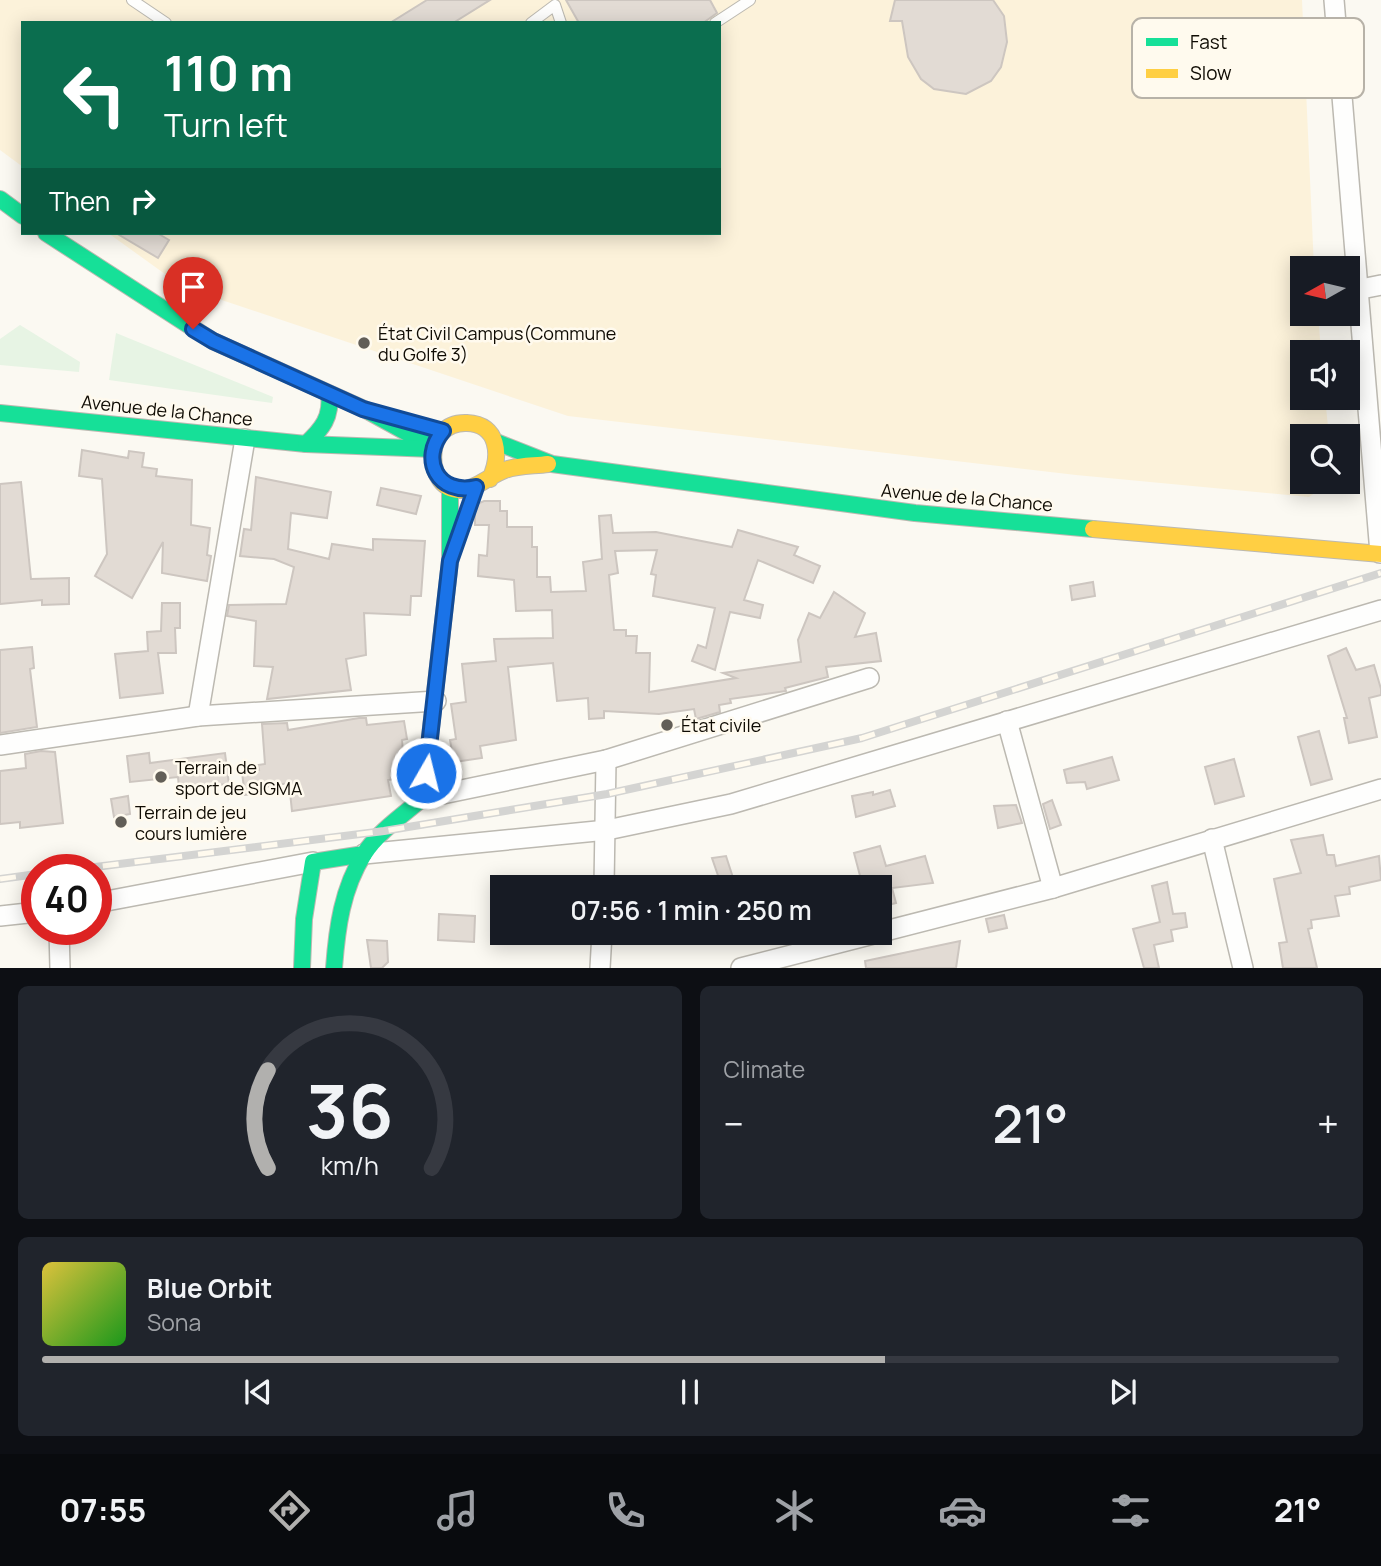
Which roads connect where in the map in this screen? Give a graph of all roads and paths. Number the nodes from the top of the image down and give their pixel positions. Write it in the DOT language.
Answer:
graph roads {
  1 [pos="132,0"];
  2 [pos="750,0"];
  3 [pos="1334,0"];
  4 [pos="559,2"];
  5 [pos="1335,18"];
  6 [pos="163,21"];
  7 [pos="534,21"];
  8 [pos="561,21"];
  9 [pos="718,21"];
  10 [pos="1341,98"];
  11 [pos="0,199"];
  12 [pos="21,215"];
  13 [pos="49,235"];
  14 [pos="1353,256"];
  15 [pos="1381,285"];
  16 [pos="1360,289"];
  17 [pos="1359,326"];
  18 [pos="329,394"];
  19 [pos="363,409"];
  20 [pos="0,413"];
  21 [pos="443,431"];
  22 [pos="245,439"];
  23 [pos="496,442"];
  24 [pos="306,444"];
  25 [pos="331,446"];
  26 [pos="433,448"];
  27 [pos="552,464"];
  28 [pos="435,469"];
  29 [pos="450,487"];
  30 [pos="476,495"];
  31 [pos="1380,554"];
  32 [pos="450,561"];
  33 [pos="1381,610"];
  34 [pos="869,678"];
  35 [pos="436,701"];
  36 [pos="198,716"];
  37 [pos="1007,721"];
  38 [pos="0,745"];
  39 [pos="606,760"];
  40 [pos="1381,789"];
  41 [pos="423,797"];
  42 [pos="607,830"];
  43 [pos="1212,839"];
  44 [pos="364,854"];
  45 [pos="313,862"];
  46 [pos="605,875"];
  47 [pos="1053,888"];
  48 [pos="112,900"];
  49 [pos="21,914"];
  50 [pos="0,916"];
  51 [pos="59,945"];
  52 [pos="601,945"];
  53 [pos="807,960"];
  54 [pos="60,968"];
  55 [pos="302,968"];
  56 [pos="334,968"];
  57 [pos="600,968"];
  58 [pos="741,968"];
  59 [pos="1243,968"];
  1 -- 6 [label="lane"];
  2 -- 9 [label="lane"];
  3 -- 5 [label="street"];
  4 -- 7 [label="lane"];
  4 -- 8 [label="lane"];
  10 -- 14 [label="street"];
  11 -- 12 [label="main road"];
  13 -- 18 [label="main road"];
  15 -- 16 [label="street"];
  17 -- 31 [label="street"];
  18 -- 19 [label="main road"];
  18 -- 24 [label="main road"];
  19 -- 21 [label="main road"];
  19 -- 26 [label="main road"];
  20 -- 22 [label="main road, Avenue de la Chance"];
  21 -- 23 [label="main road"];
  21 -- 26 [label="main road"];
  22 -- 24 [label="main road, Avenue de la Chance"];
  22 -- 36 [label="street"];
  23 -- 27 [label="main road, Avenue de la Chance"];
  23 -- 30 [label="main road"];
  24 -- 25 [label="main road, Avenue de la Chance"];
  25 -- 26 [label="main road, Avenue de la Chance"];
  25 -- 28 [label="main road, Avenue de la Chance"];
  26 -- 28 [label="main road"];
  27 -- 30 [label="main road, Avenue de la Chance"];
  27 -- 31 [label="main road, Avenue de la Chance"];
  28 -- 29 [label="main road"];
  29 -- 30 [label="main road"];
  29 -- 32 [label="main road"];
  30 -- 32 [label="main road"];
  32 -- 35 [label="main road"];
  33 -- 37 [label="street"];
  34 -- 39 [label="street"];
  35 -- 36 [label="street"];
  35 -- 41 [label="main road"];
  36 -- 38 [label="street"];
  37 -- 42 [label="street"];
  37 -- 47 [label="street"];
  39 -- 41 [label="street"];
  39 -- 42 [label="street"];
  40 -- 43 [label="street"];
  41 -- 44 [label="main road"];
  42 -- 44 [label="street"];
  42 -- 46 [label="street"];
  43 -- 47 [label="street"];
  43 -- 59 [label="street"];
  44 -- 45 [label="main road"];
  44 -- 56 [label="main road"];
  45 -- 48 [label="street"];
  45 -- 55 [label="main road"];
  47 -- 53 [label="street"];
  49 -- 50 [label="street"];
  51 -- 54 [label="street"];
  52 -- 57 [label="street"];
  53 -- 58 [label="street"];
}
